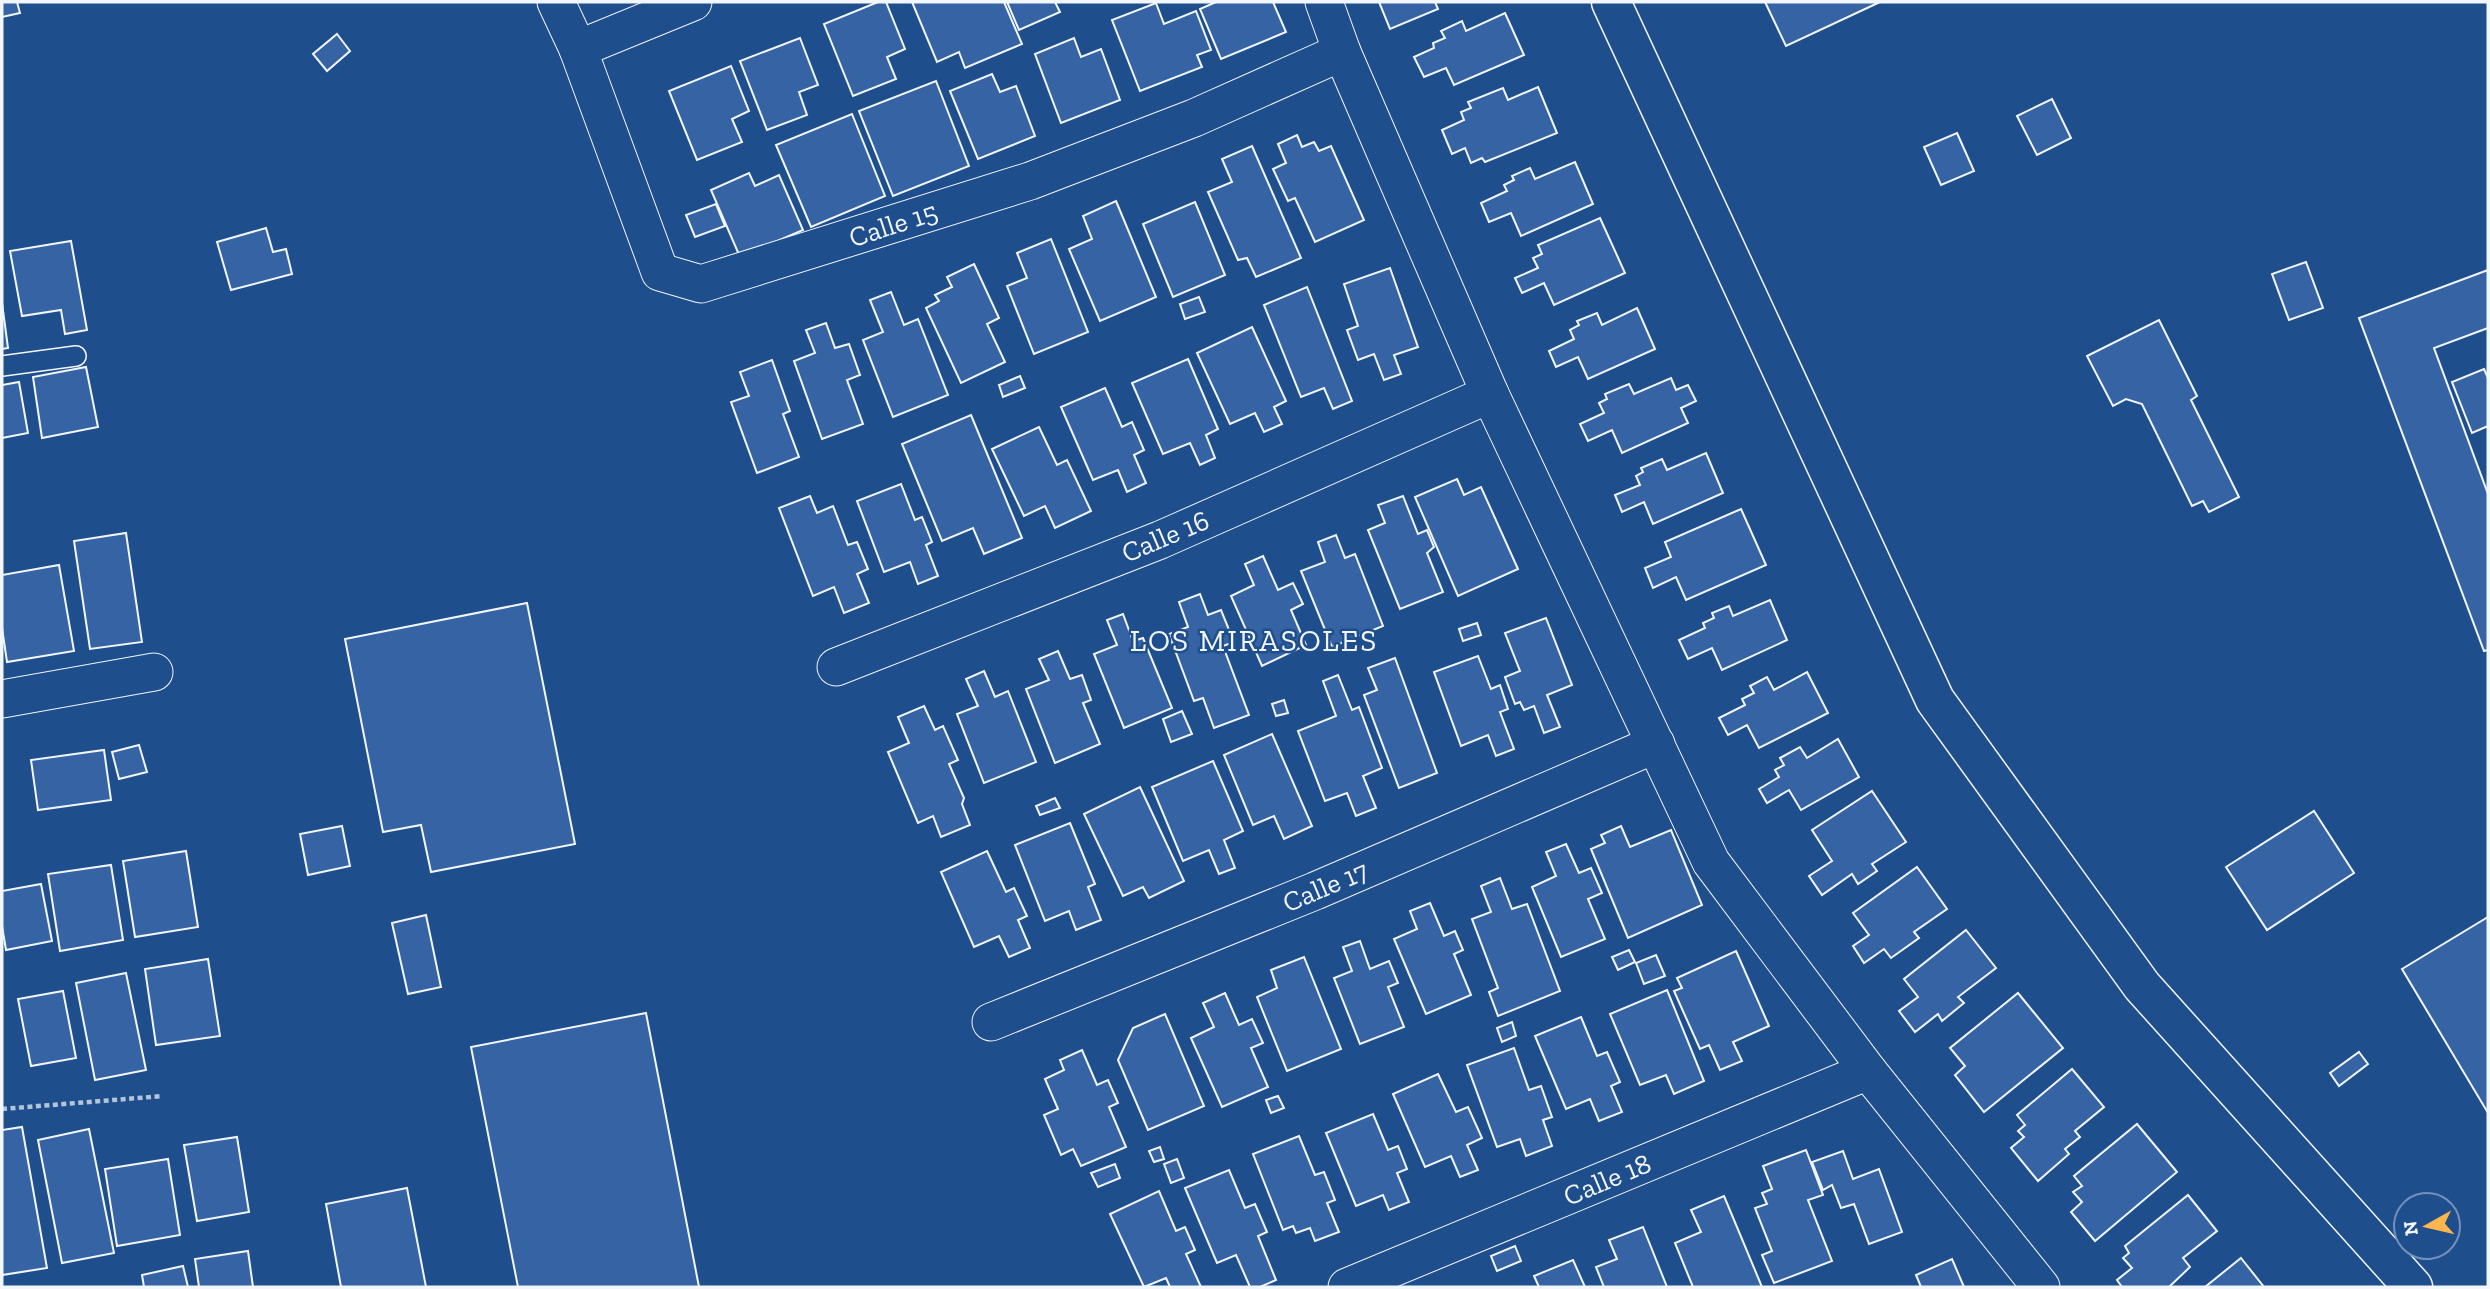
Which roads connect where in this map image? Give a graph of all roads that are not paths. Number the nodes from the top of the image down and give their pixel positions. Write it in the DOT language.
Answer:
graph roads {
  1 [pos="556,2"];
  2 [pos="692,2"];
  3 [pos="1324,2"];
  4 [pos="1611,2"];
  5 [pos="578,49"];
  6 [pos="1342,52"];
  7 [pos="76,356"];
  8 [pos="2,366"];
  9 [pos="1490,394"];
  10 [pos="836,667"];
  11 [pos="154,673"];
  12 [pos="2,699"];
  13 [pos="1656,744"];
  14 [pos="991,1022"];
  15 [pos="1868,1071"];
  16 [pos="1347,1287"];
  17 [pos="2041,1287"];
  18 [pos="2413,1287"];
  1 -- 5 [label="street"];
  2 -- 5 [label="street"];
  3 -- 6 [label="street"];
  4 -- 18 [label="street"];
  5 -- 6 [label="street, Calle 15"];
  6 -- 9 [label="street"];
  7 -- 8 [label="lane"];
  9 -- 10 [label="street, Calle 16"];
  9 -- 13 [label="street"];
  11 -- 12 [label="street"];
  13 -- 14 [label="street, Calle 17"];
  13 -- 15 [label="street"];
  15 -- 16 [label="street, Calle 18"];
  15 -- 17 [label="street"];
}
